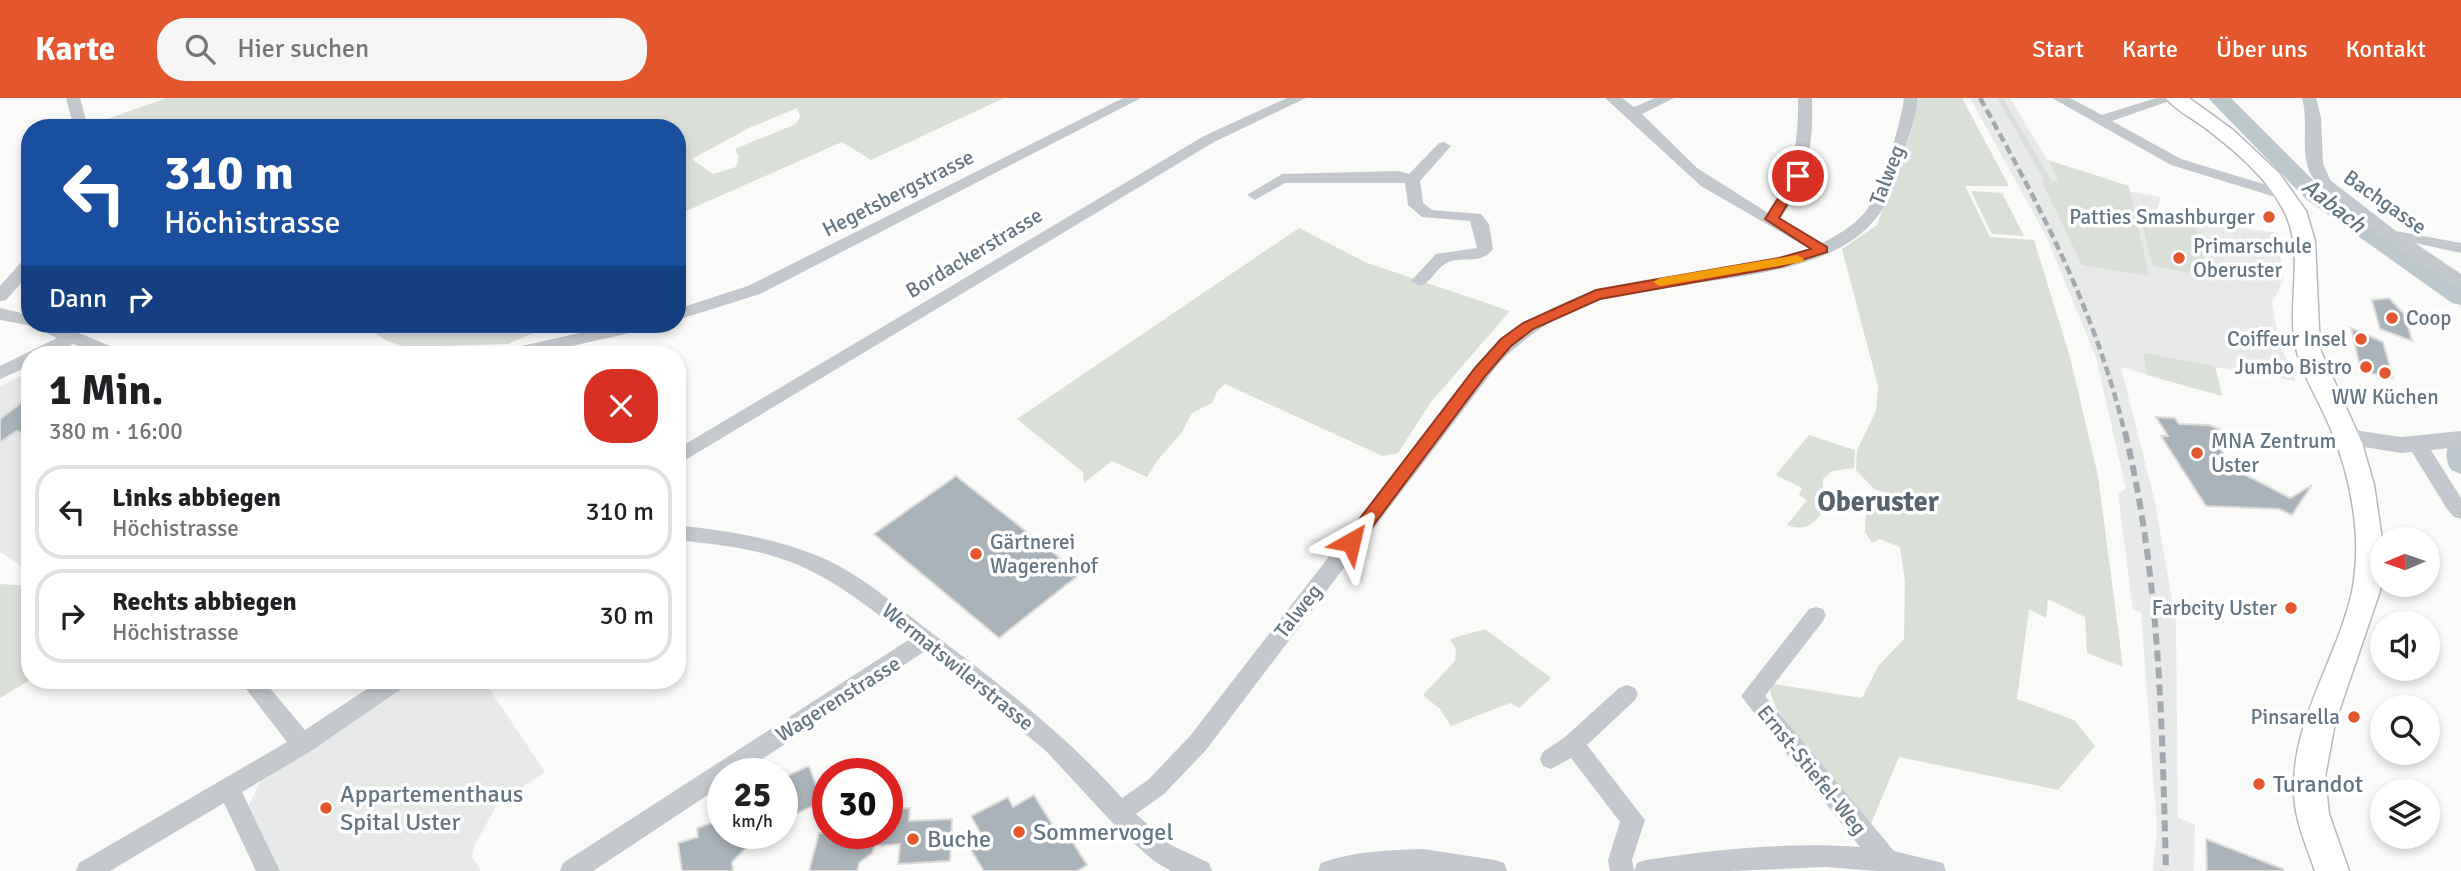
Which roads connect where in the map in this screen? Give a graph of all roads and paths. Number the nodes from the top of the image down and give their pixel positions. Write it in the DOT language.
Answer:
graph roads {
  1 [pos="73,98"];
  2 [pos="1134,98"];
  3 [pos="1299,98"];
  4 [pos="1612,98"];
  5 [pos="1667,98"];
  6 [pos="1805,98"];
  7 [pos="1911,98"];
  8 [pos="2059,98"];
  9 [pos="2171,98"];
  10 [pos="2176,98"];
  11 [pos="2309,98"];
  12 [pos="1634,112"];
  13 [pos="79,119"];
  14 [pos="2102,120"];
  15 [pos="1444,146"];
  16 [pos="1412,180"];
  17 [pos="1255,195"];
  18 [pos="2285,195"];
  19 [pos="1772,219"];
  20 [pos="2395,235"];
  21 [pos="2461,248"];
  22 [pos="1823,250"];
  23 [pos="21,273"];
  24 [pos="1419,281"];
  25 [pos="2461,282"];
  26 [pos="0,296"];
  27 [pos="686,312"];
  28 [pos="0,314"];
  29 [pos="21,319"];
  30 [pos="66,333"];
  31 [pos="604,333"];
  32 [pos="75,336"];
  33 [pos="55,346"];
  34 [pos="97,346"];
  35 [pos="547,346"];
  36 [pos="21,363"];
  37 [pos="0,373"];
  38 [pos="2347,437"];
  39 [pos="2454,440"];
  40 [pos="2416,444"];
  41 [pos="686,452"];
  42 [pos="2461,512"];
  43 [pos="686,533"];
  44 [pos="1816,615"];
  45 [pos="926,640"];
  46 [pos="258,689"];
  47 [pos="384,689"];
  48 [pos="1627,694"];
  49 [pos="303,744"];
  50 [pos="1573,744"];
  51 [pos="1550,759"];
  52 [pos="229,789"];
  53 [pos="1121,812"];
  54 [pos="1885,859"];
  55 [pos="1188,870"];
  56 [pos="88,871"];
  57 [pos="268,871"];
  58 [pos="572,871"];
  59 [pos="1330,871"];
  60 [pos="1495,871"];
  61 [pos="1622,871"];
  62 [pos="1646,871"];
  63 [pos="1934,871"];
  64 [pos="2332,871"];
  1 -- 13 [label="street"];
  2 -- 27 [label="street, Hegetsbergstrasse"];
  3 -- 41 [label="street, Bordackerstrasse"];
  4 -- 12 [label="street"];
  5 -- 12 [label="street"];
  6 -- 19 [label="street"];
  7 -- 22 [label="street, Talweg"];
  8 -- 14 [label="street"];
  9 -- 14 [label="street"];
  10 -- 18 [label="main road"];
  11 -- 20 [label="street, Bachgasse"];
  12 -- 19 [label="street"];
  14 -- 18 [label="street"];
  15 -- 16 [label="street"];
  16 -- 17 [label="street"];
  16 -- 24 [label="street"];
  18 -- 38 [label="main road"];
  19 -- 22 [label="street"];
  20 -- 21 [label="street"];
  20 -- 25 [label="street, Bachgasse"];
  22 -- 53 [label="street, Talweg"];
  23 -- 26 [label="street"];
  28 -- 29 [label="street"];
  30 -- 32 [label="street"];
  31 -- 35 [label="street"];
  32 -- 33 [label="street"];
  32 -- 34 [label="street"];
  36 -- 37 [label="street"];
  38 -- 40 [label="street"];
  38 -- 64 [label="main road"];
  39 -- 40 [label="street"];
  40 -- 42 [label="street"];
  43 -- 45 [label="street, Wermatswilerstrasse"];
  44 -- 54 [label="street, Ernst-Stiefel-Weg"];
  45 -- 53 [label="street, Wermatswilerstrasse"];
  45 -- 58 [label="street, Wagerenstrasse"];
  46 -- 49 [label="street"];
  47 -- 49 [label="street"];
  48 -- 50 [label="street"];
  49 -- 52 [label="street"];
  50 -- 51 [label="street"];
  50 -- 61 [label="street"];
  52 -- 56 [label="street"];
  52 -- 57 [label="street"];
  53 -- 55 [label="street, Wermatswilerstrasse"];
  54 -- 62 [label="street"];
  54 -- 63 [label="street"];
  59 -- 60 [label="street"];
}
